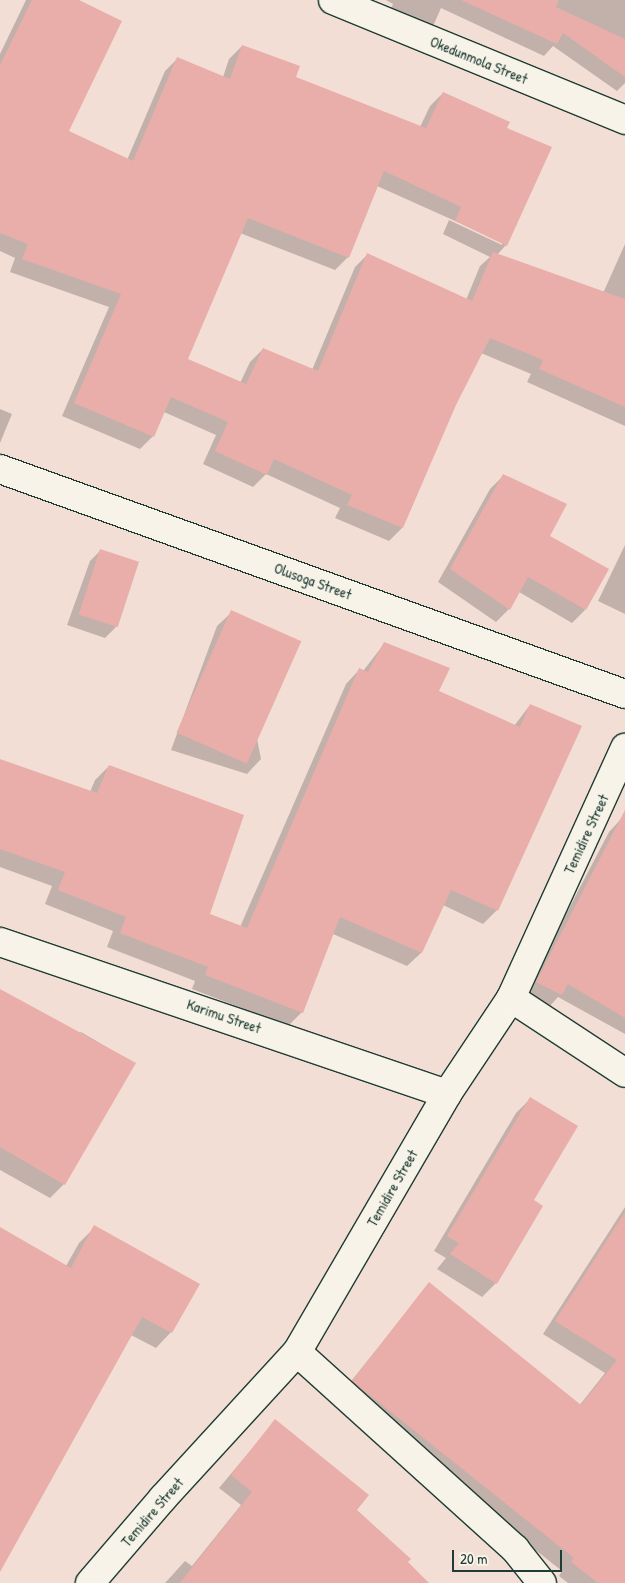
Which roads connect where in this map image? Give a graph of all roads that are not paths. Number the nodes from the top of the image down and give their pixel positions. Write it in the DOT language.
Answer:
graph roads {
  1 [pos="333,0"];
  2 [pos="625,120"];
  3 [pos="0,469"];
  4 [pos="625,694"];
  5 [pos="625,748"];
  6 [pos="0,942"];
  7 [pos="510,998"];
  8 [pos="625,1073"];
  9 [pos="447,1094"];
  10 [pos="297,1352"];
  11 [pos="90,1583"];
  12 [pos="542,1583"];
  1 -- 2 [label="street, Okedunmola Street"];
  3 -- 4 [label="street, Olusoga Street"];
  5 -- 7 [label="street, Temidire Street"];
  6 -- 9 [label="street, Karimu Street"];
  7 -- 8 [label="street"];
  7 -- 9 [label="street, Temidire Street"];
  9 -- 10 [label="street, Temidire Street"];
  10 -- 11 [label="street, Temidire Street"];
  10 -- 12 [label="street"];
}
